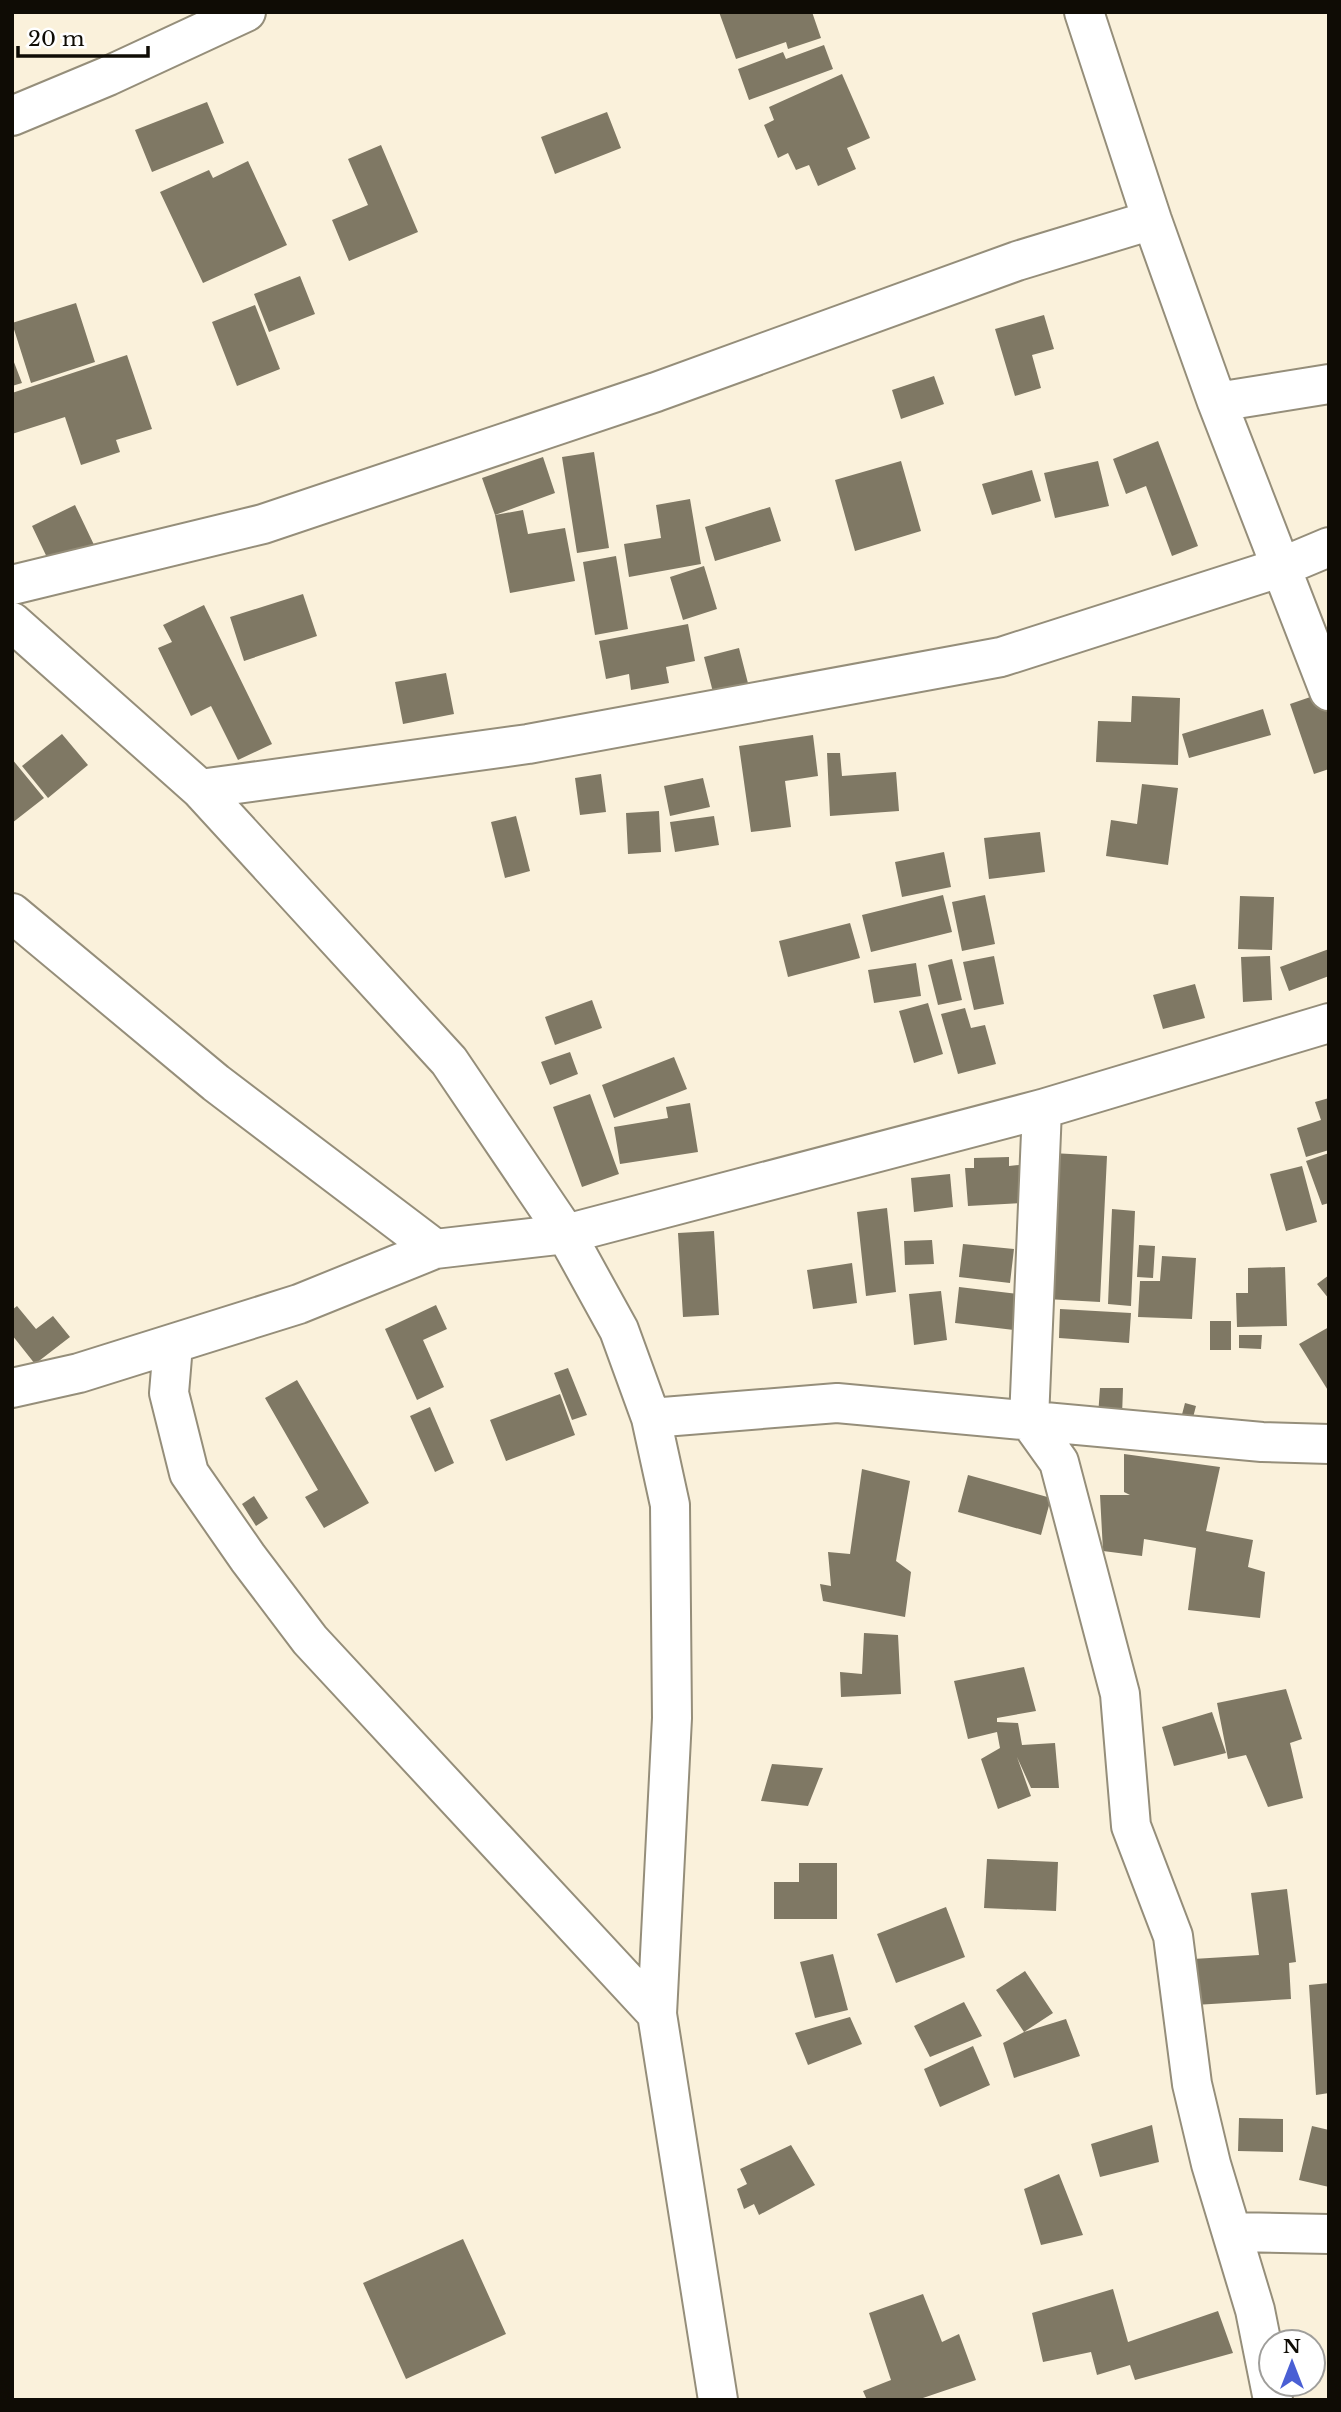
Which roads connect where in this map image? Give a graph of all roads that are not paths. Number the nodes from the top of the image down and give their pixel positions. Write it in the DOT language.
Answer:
graph roads {
  1 [pos="246,12"];
  2 [pos="1084,12"];
  3 [pos="12,116"];
  4 [pos="1152,219"];
  5 [pos="1329,384"];
  6 [pos="1217,402"];
  7 [pos="1329,547"];
  8 [pos="1279,568"];
  9 [pos="12,585"];
  10 [pos="12,622"];
  11 [pos="1329,691"];
  12 [pos="200,789"];
  13 [pos="12,913"];
  14 [pos="1329,1023"];
  15 [pos="1042,1109"];
  16 [pos="566,1234"];
  17 [pos="435,1249"];
  18 [pos="173,1345"];
  19 [pos="12,1388"];
  20 [pos="651,1418"];
  21 [pos="1029,1420"];
  22 [pos="1329,1444"];
  23 [pos="657,2014"];
  24 [pos="1232,2232"];
  25 [pos="1329,2234"];
  26 [pos="718,2400"];
  27 [pos="1273,2400"];
  1 -- 3 [label="street"];
  2 -- 4 [label="street"];
  4 -- 6 [label="street"];
  4 -- 9 [label="street"];
  5 -- 6 [label="street"];
  6 -- 8 [label="street"];
  7 -- 8 [label="street"];
  8 -- 11 [label="street"];
  8 -- 12 [label="street"];
  10 -- 12 [label="street"];
  12 -- 16 [label="street"];
  13 -- 17 [label="street"];
  14 -- 15 [label="street"];
  15 -- 16 [label="street"];
  15 -- 21 [label="street"];
  16 -- 17 [label="street"];
  16 -- 20 [label="street"];
  17 -- 18 [label="street"];
  18 -- 19 [label="street"];
  18 -- 23 [label="street"];
  20 -- 21 [label="street"];
  20 -- 23 [label="street"];
  21 -- 22 [label="street"];
  21 -- 24 [label="street"];
  23 -- 26 [label="street"];
  24 -- 25 [label="street"];
  24 -- 27 [label="street"];
}
